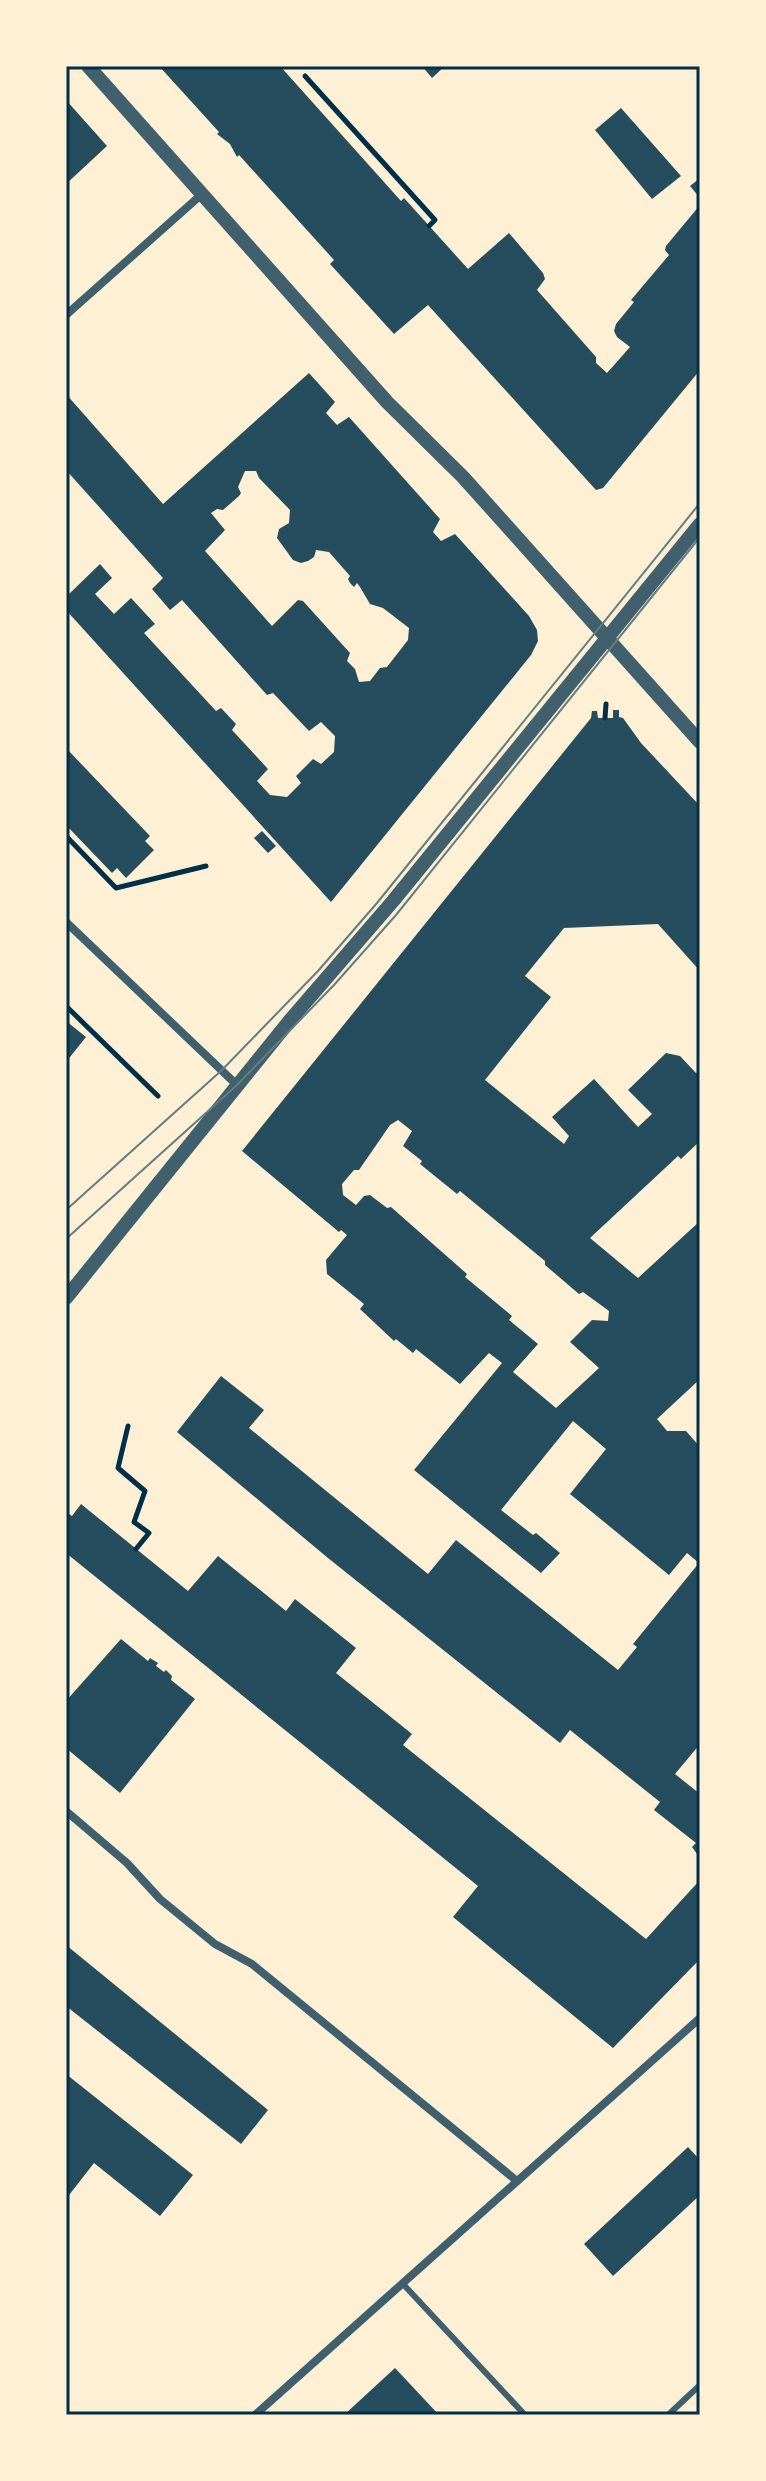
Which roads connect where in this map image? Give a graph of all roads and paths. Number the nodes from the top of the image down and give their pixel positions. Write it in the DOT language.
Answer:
graph roads {
  1 [pos="88,66"];
  2 [pos="305,76"];
  3 [pos="202,194"];
  4 [pos="429,226"];
  5 [pos="66,315"];
  6 [pos="700,524"];
  7 [pos="606,637"];
  8 [pos="606,704"];
  9 [pos="605,718"];
  10 [pos="700,742"];
  11 [pos="66,836"];
  12 [pos="206,866"];
  13 [pos="66,922"];
  14 [pos="66,1006"];
  15 [pos="237,1085"];
  16 [pos="158,1096"];
  17 [pos="66,1298"];
  18 [pos="128,1426"];
  19 [pos="136,1549"];
  20 [pos="66,1811"];
  21 [pos="700,2018"];
  22 [pos="517,2181"];
  23 [pos="403,2284"];
  24 [pos="700,2385"];
  25 [pos="255,2415"];
  26 [pos="525,2415"];
  27 [pos="668,2415"];
  1 -- 3 [label="street"];
  2 -- 4 [label="path"];
  3 -- 5 [label="street"];
  3 -- 7 [label="street"];
  6 -- 7 [label="street"];
  7 -- 10 [label="street"];
  7 -- 15 [label="street"];
  8 -- 9 [label="path"];
  11 -- 12 [label="path"];
  13 -- 15 [label="street"];
  14 -- 16 [label="path"];
  15 -- 17 [label="street"];
  18 -- 19 [label="path"];
  20 -- 22 [label="street"];
  21 -- 22 [label="street"];
  22 -- 23 [label="street"];
  23 -- 25 [label="street"];
  23 -- 26 [label="lane"];
  24 -- 27 [label="lane"];
}
